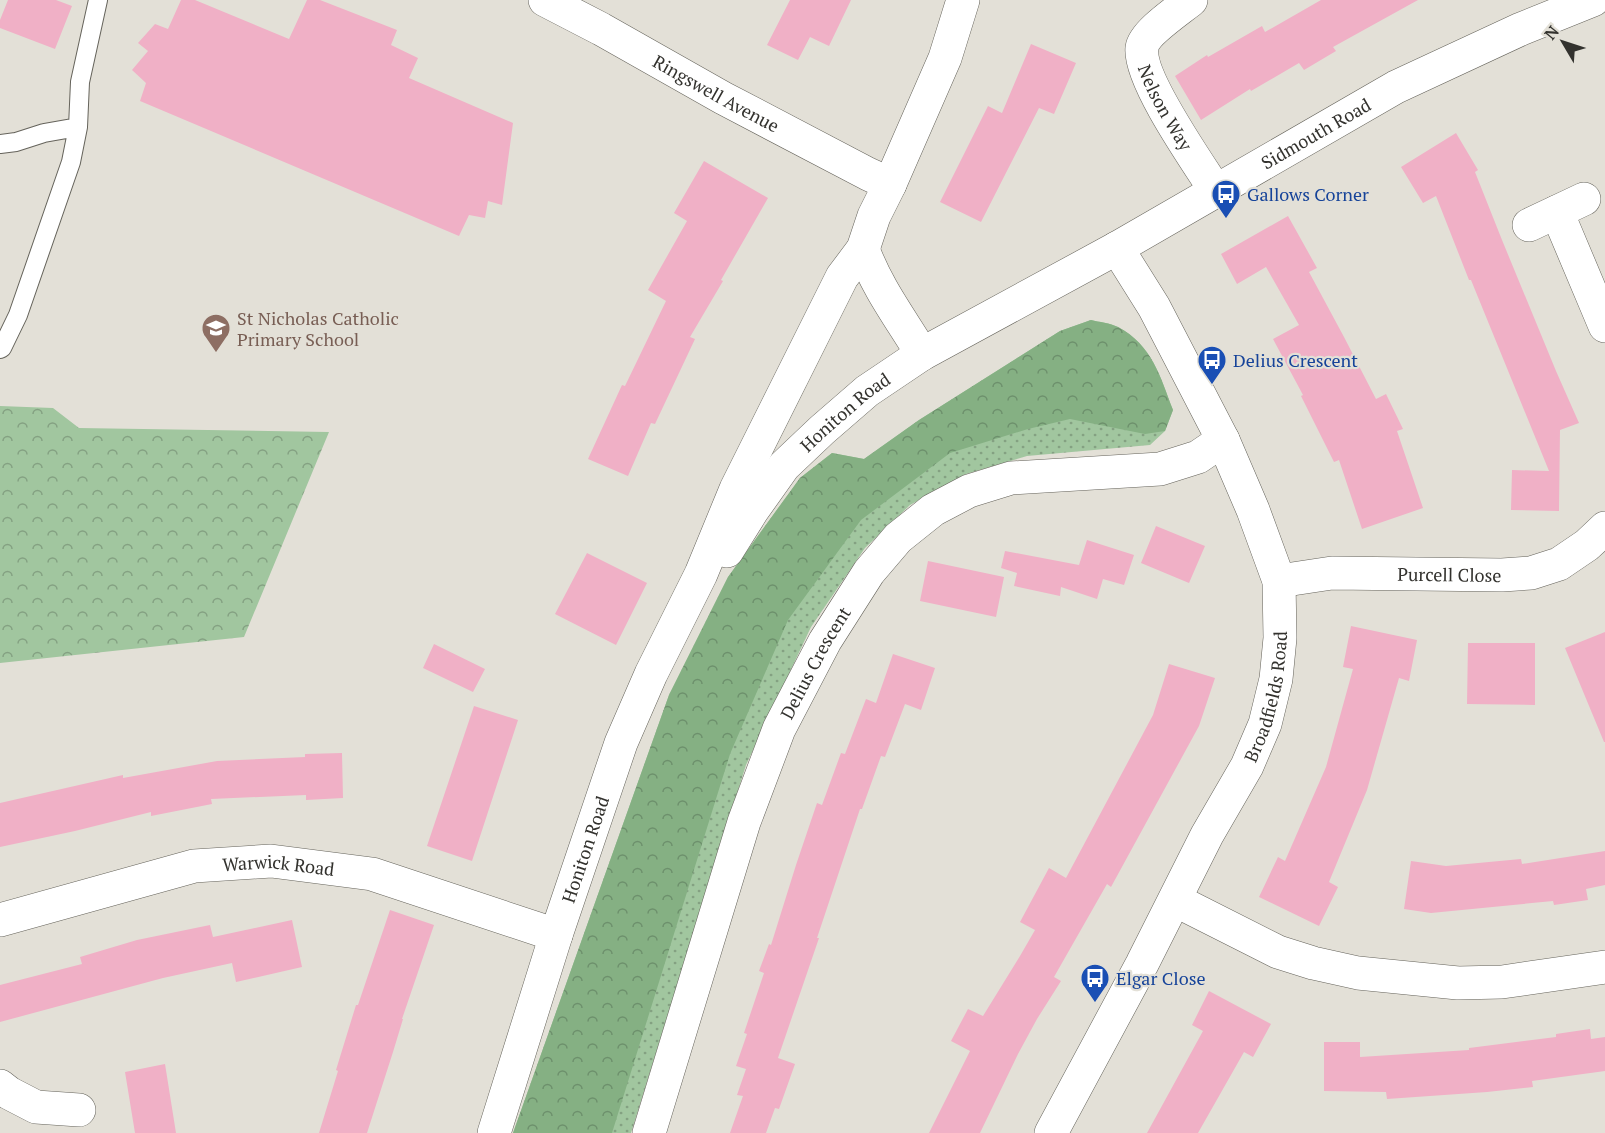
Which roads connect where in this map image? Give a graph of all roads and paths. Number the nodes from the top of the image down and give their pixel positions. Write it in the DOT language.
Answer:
graph roads {
  1 [pos="98,0"];
  2 [pos="545,0"];
  3 [pos="963,0"];
  4 [pos="1191,0"];
  5 [pos="1593,0"];
  6 [pos="78,127"];
  7 [pos="0,144"];
  8 [pos="890,184"];
  9 [pos="1216,191"];
  10 [pos="1557,212"];
  11 [pos="1117,248"];
  12 [pos="863,249"];
  13 [pos="1605,326"];
  14 [pos="0,349"];
  15 [pos="922,354"];
  16 [pos="1223,440"];
  17 [pos="1605,528"];
  18 [pos="701,574"];
  19 [pos="1279,581"];
  20 [pos="1175,900"];
  21 [pos="0,920"];
  22 [pos="556,935"];
  23 [pos="1605,967"];
  24 [pos="0,1086"];
  25 [pos="79,1110"];
  26 [pos="494,1133"];
  27 [pos="648,1133"];
  28 [pos="1052,1133"];
  1 -- 6 [label="lane"];
  2 -- 8 [label="street, Ringswell Avenue"];
  3 -- 8 [label="street, Honiton Road"];
  4 -- 9 [label="street, Nelson Way"];
  5 -- 9 [label="street, Sidmouth Road"];
  6 -- 7 [label="lane"];
  6 -- 14 [label="lane"];
  8 -- 12 [label="street, Honiton Road"];
  9 -- 11 [label="street, Sidmouth Road"];
  10 -- 13 [label="street"];
  11 -- 15 [label="street, Sidmouth Road"];
  11 -- 16 [label="street, Broadfields Road"];
  12 -- 15 [label="street"];
  12 -- 18 [label="street, Honiton Road"];
  15 -- 18 [label="street, Honiton Road"];
  16 -- 19 [label="street, Broadfields Road"];
  16 -- 27 [label="street, Delius Crescent"];
  17 -- 19 [label="street, Purcell Close"];
  18 -- 22 [label="street, Honiton Road"];
  19 -- 20 [label="street, Broadfields Road"];
  20 -- 23 [label="street"];
  20 -- 28 [label="street, Broadfields Road"];
  21 -- 22 [label="street, Warwick Road"];
  22 -- 26 [label="street, Honiton Road"];
  24 -- 25 [label="street"];
}
